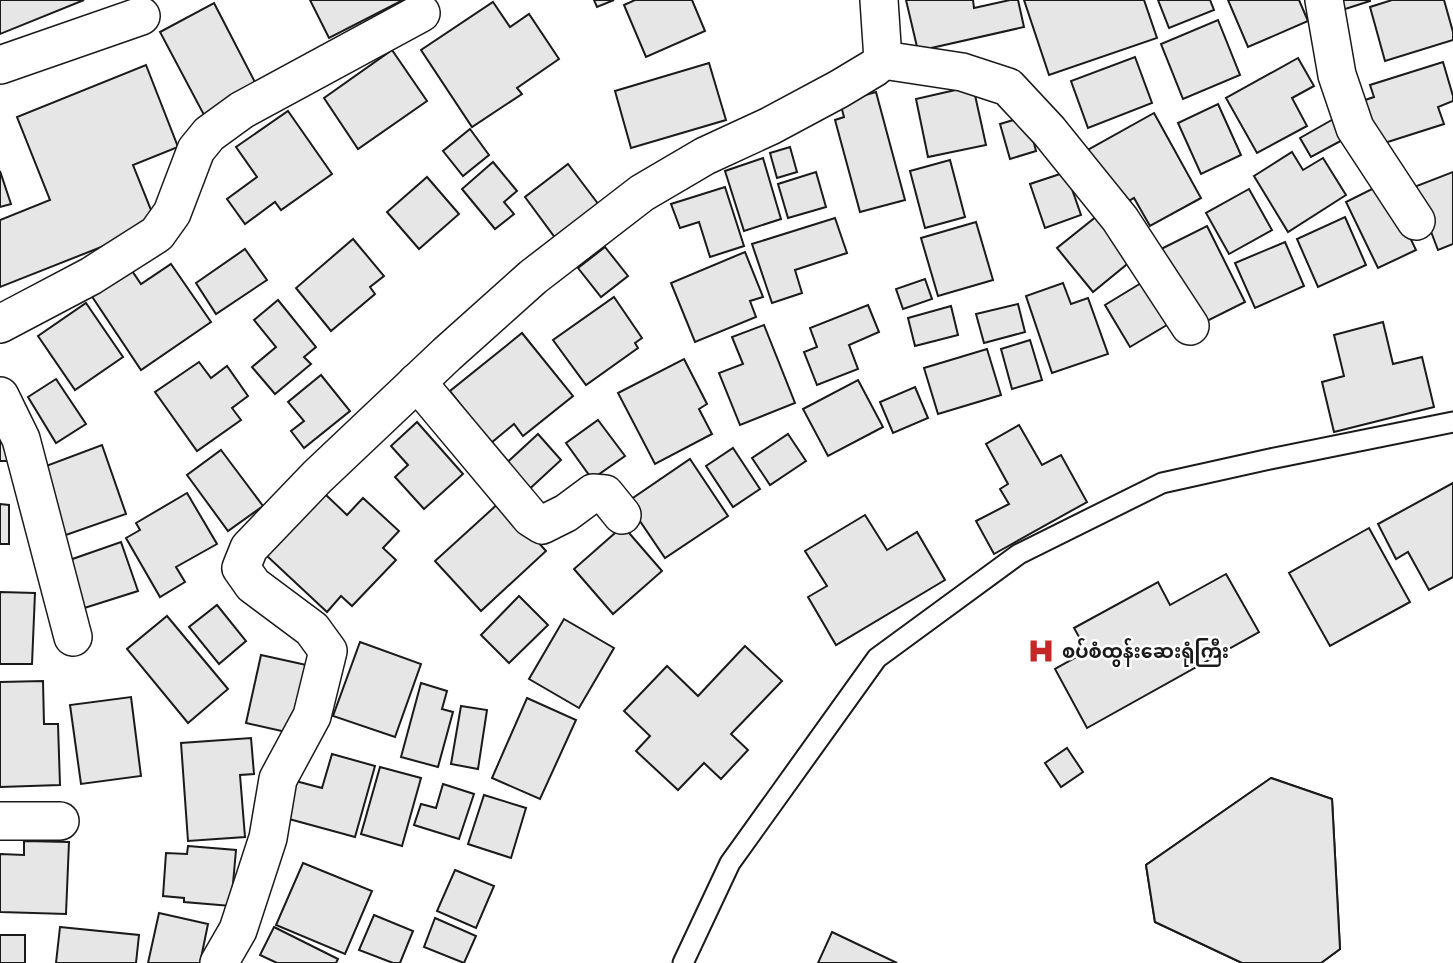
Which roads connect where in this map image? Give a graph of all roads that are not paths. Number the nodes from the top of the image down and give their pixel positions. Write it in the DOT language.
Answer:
graph roads {
  1 [pos="879,0"];
  2 [pos="1324,0"];
  3 [pos="421,13"];
  4 [pos="141,16"];
  5 [pos="883,60"];
  6 [pos="0,65"];
  7 [pos="1416,221"];
  8 [pos="0,324"];
  9 [pos="1190,326"];
  10 [pos="416,382"];
  11 [pos="0,396"];
  12 [pos="1453,422"];
  13 [pos="622,515"];
  14 [pos="73,637"];
  15 [pos="0,821"];
  16 [pos="60,821"];
  17 [pos="219,963"];
  18 [pos="684,963"];
  1 -- 5 [label="street"];
  2 -- 7 [label="street"];
  3 -- 8 [label="street"];
  4 -- 6 [label="street"];
  5 -- 9 [label="street"];
  5 -- 10 [label="street"];
  10 -- 13 [label="street"];
  10 -- 17 [label="street"];
  11 -- 14 [label="street"];
  12 -- 18 [label="lane"];
  15 -- 16 [label="street"];
}
